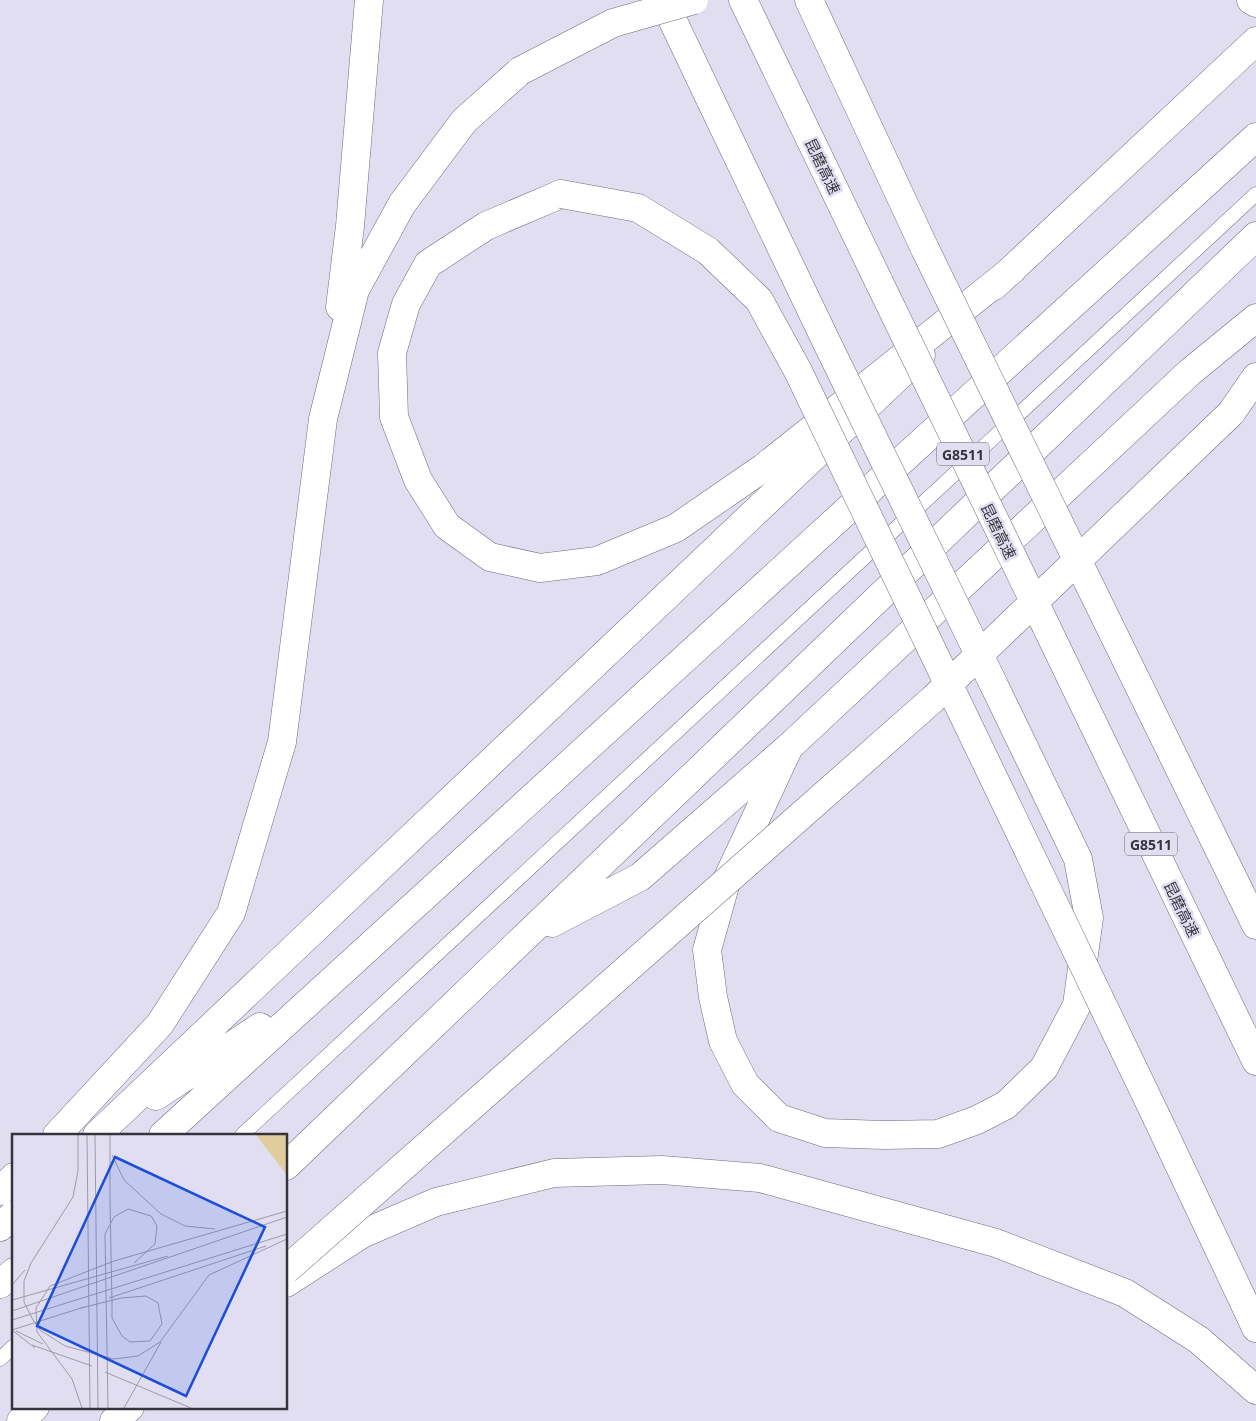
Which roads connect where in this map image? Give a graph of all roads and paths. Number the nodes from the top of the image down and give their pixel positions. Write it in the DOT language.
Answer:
graph roads {
  1 [pos="369,0"];
  2 [pos="663,0"];
  3 [pos="694,0"];
  4 [pos="743,0"];
  5 [pos="809,0"];
  6 [pos="1251,0"];
  7 [pos="1256,1"];
  8 [pos="1256,41"];
  9 [pos="1256,137"];
  10 [pos="1256,194"];
  11 [pos="1256,236"];
  12 [pos="1012,270"];
  13 [pos="1256,318"];
  14 [pos="1256,377"];
  15 [pos="330,393"];
  16 [pos="789,747"];
  17 [pos="1256,925"];
  18 [pos="524,938"];
  19 [pos="334,978"];
  20 [pos="1256,1061"];
  21 [pos="58,1134"];
  22 [pos="99,1134"];
  23 [pos="100,1134"];
  24 [pos="164,1134"];
  25 [pos="243,1134"];
  26 [pos="288,1164"];
  27 [pos="12,1179"];
  28 [pos="0,1191"];
  29 [pos="12,1216"];
  30 [pos="0,1227"];
  31 [pos="288,1268"];
  32 [pos="12,1274"];
  33 [pos="288,1282"];
  34 [pos="0,1284"];
  35 [pos="1256,1328"];
  36 [pos="12,1348"];
  37 [pos="0,1359"];
  38 [pos="1256,1390"];
  39 [pos="34,1408"];
  40 [pos="129,1408"];
  41 [pos="21,1421"];
  42 [pos="114,1421"];
  1 -- 15 [label="main road"];
  2 -- 16 [label="main road, bridge"];
  3 -- 15 [label="main road, bridge"];
  4 -- 20 [label="main road, 昆磨高速 / G8511, bridge"];
  5 -- 17 [label="main road, bridge"];
  6 -- 7 [label="main road"];
  8 -- 12 [label="main road"];
  9 -- 19 [label="main road"];
  10 -- 25 [label="lane"];
  11 -- 18 [label="main road"];
  12 -- 22 [label="main road"];
  12 -- 35 [label="main road, bridge"];
  13 -- 16 [label="main road"];
  14 -- 31 [label="main road, bridge"];
  15 -- 21 [label="main road"];
  16 -- 18 [label="main road"];
  18 -- 26 [label="main road"];
  19 -- 23 [label="main road"];
  19 -- 24 [label="main road"];
  27 -- 28 [label="main road"];
  29 -- 30 [label="main road"];
  32 -- 34 [label="main road"];
  33 -- 38 [label="main road"];
  36 -- 37 [label="lane"];
  39 -- 41 [label="main road"];
  40 -- 42 [label="main road"];
}
